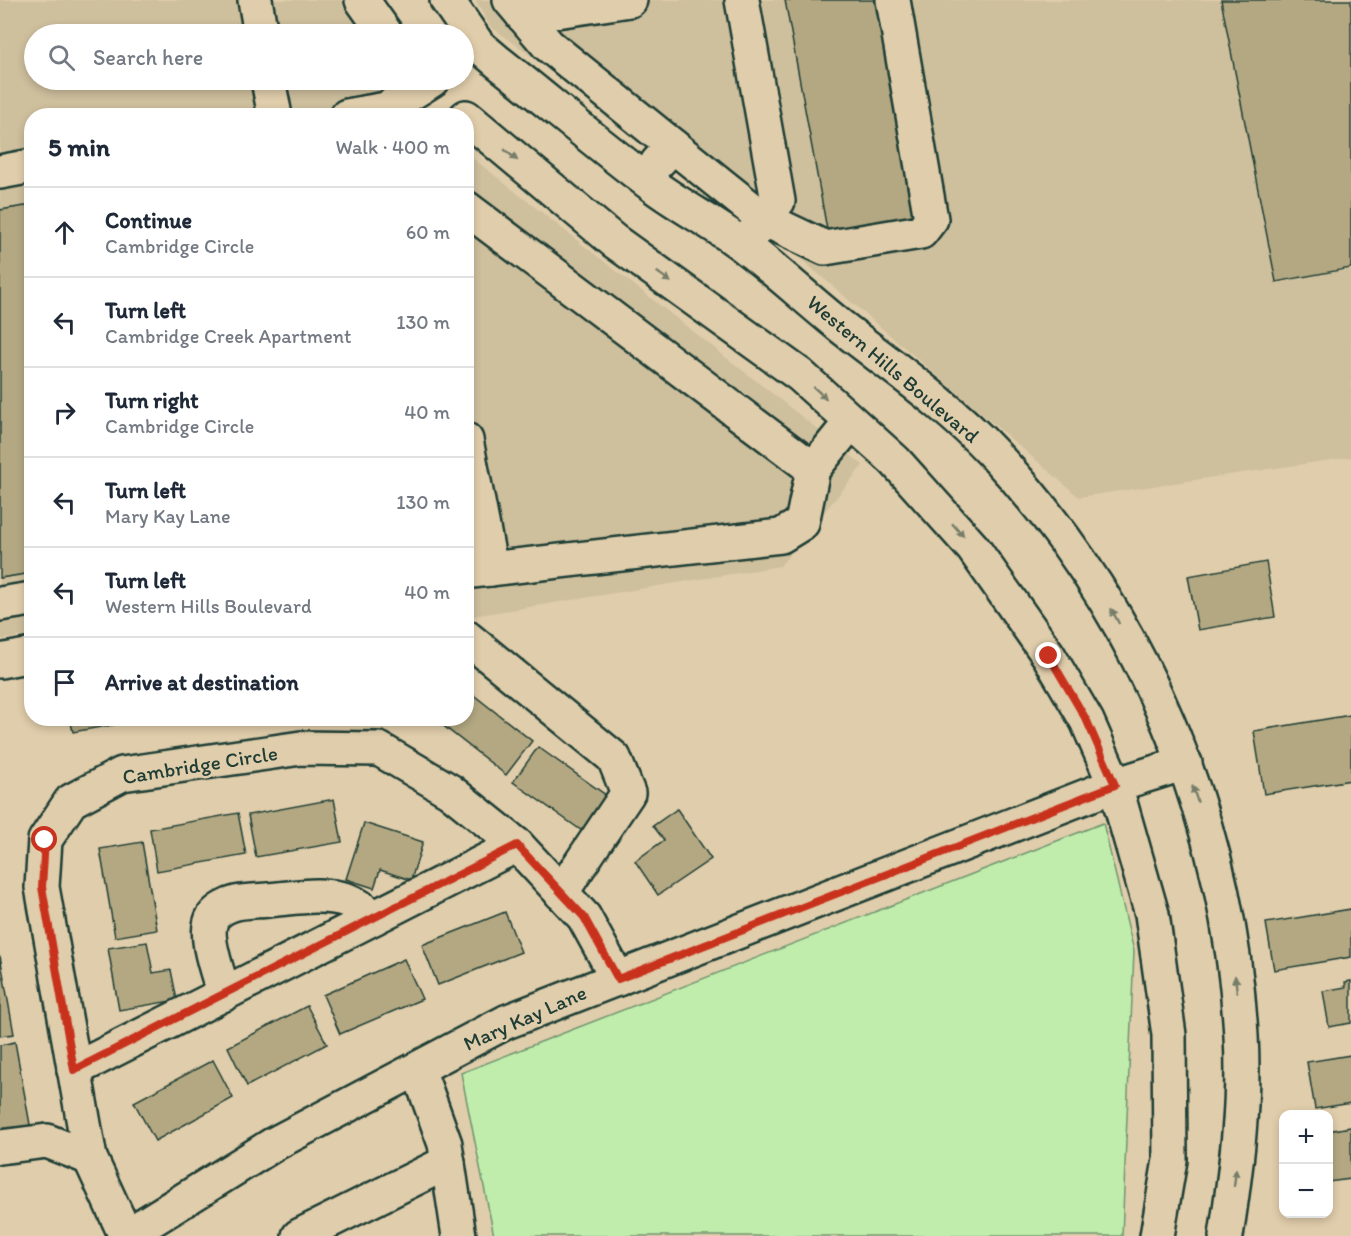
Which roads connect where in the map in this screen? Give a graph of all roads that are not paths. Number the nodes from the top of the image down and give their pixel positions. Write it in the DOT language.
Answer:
graph roads {
  1 [pos="255,0"];
  2 [pos="362,0"];
  3 [pos="447,0"];
  4 [pos="630,0"];
  5 [pos="742,0"];
  6 [pos="893,0"];
  7 [pos="516,8"];
  8 [pos="259,24"];
  9 [pos="379,24"];
  10 [pos="459,24"];
  11 [pos="548,45"];
  12 [pos="474,52"];
  13 [pos="520,79"];
  14 [pos="270,90"];
  15 [pos="416,90"];
  16 [pos="438,90"];
  17 [pos="273,108"];
  18 [pos="393,108"];
  19 [pos="457,108"];
  20 [pos="474,123"];
  21 [pos="673,146"];
  22 [pos="24,168"];
  23 [pos="0,172"];
  24 [pos="644,178"];
  25 [pos="474,214"];
  26 [pos="764,219"];
  27 [pos="744,246"];
  28 [pos="851,422"];
  29 [pos="813,469"];
  30 [pos="474,519"];
  31 [pos="479,569"];
  32 [pos="24,600"];
  33 [pos="0,604"];
  34 [pos="474,644"];
  35 [pos="24,656"];
  36 [pos="0,661"];
  37 [pos="1185,763"];
  38 [pos="1115,785"];
  39 [pos="517,845"];
  40 [pos="561,893"];
  41 [pos="373,918"];
  42 [pos="618,979"];
  43 [pos="224,994"];
  44 [pos="418,1068"];
  45 [pos="74,1070"];
  46 [pos="0,1147"];
  47 [pos="90,1158"];
  48 [pos="448,1162"];
  49 [pos="126,1236"];
  50 [pos="299,1236"];
  51 [pos="459,1236"];
  52 [pos="1156,1236"];
  53 [pos="1226,1236"];
  1 -- 8 [label="street"];
  2 -- 9 [label="street"];
  3 -- 10 [label="street, Western Hills Boulevard"];
  4 -- 7 [label="street"];
  5 -- 26 [label="street"];
  6 -- 26 [label="street"];
  7 -- 11 [label="street"];
  11 -- 13 [label="street"];
  11 -- 21 [label="street"];
  12 -- 13 [label="street, Western Hills Boulevard"];
  13 -- 24 [label="street, Western Hills Boulevard"];
  14 -- 17 [label="street"];
  15 -- 18 [label="street"];
  16 -- 19 [label="street"];
  20 -- 28 [label="street, one-way"];
  21 -- 24 [label="street"];
  21 -- 26 [label="street"];
  22 -- 23 [label="street"];
  24 -- 27 [label="street, Western Hills Boulevard"];
  25 -- 29 [label="street"];
  26 -- 27 [label="street"];
  37 -- 27 [label="street, Western Hills Boulevard, one-way"];
  28 -- 29 [label="street"];
  28 -- 38 [label="street, one-way"];
  29 -- 31 [label="street"];
  30 -- 31 [label="street"];
  32 -- 33 [label="street"];
  34 -- 40 [label="street"];
  35 -- 36 [label="street"];
  37 -- 38 [label="street, Mary Kay Lane"];
  53 -- 37 [label="street, Western Hills Boulevard, one-way"];
  38 -- 42 [label="street, Mary Kay Lane"];
  38 -- 52 [label="street"];
  39 -- 40 [label="street, Cambridge Circle"];
  39 -- 41 [label="street"];
  39 -- 45 [label="street, Cambridge Circle"];
  40 -- 42 [label="street, Cambridge Circle"];
  41 -- 43 [label="street"];
  41 -- 43 [label="street"];
  42 -- 44 [label="street, Mary Kay Lane"];
  43 -- 45 [label="street"];
  44 -- 48 [label="street"];
  44 -- 49 [label="street, Mary Kay Lane"];
  45 -- 47 [label="street, Cambridge Circle"];
  46 -- 47 [label="street"];
  47 -- 49 [label="street, Cambridge Circle"];
  48 -- 50 [label="street"];
  48 -- 51 [label="street"];
}
